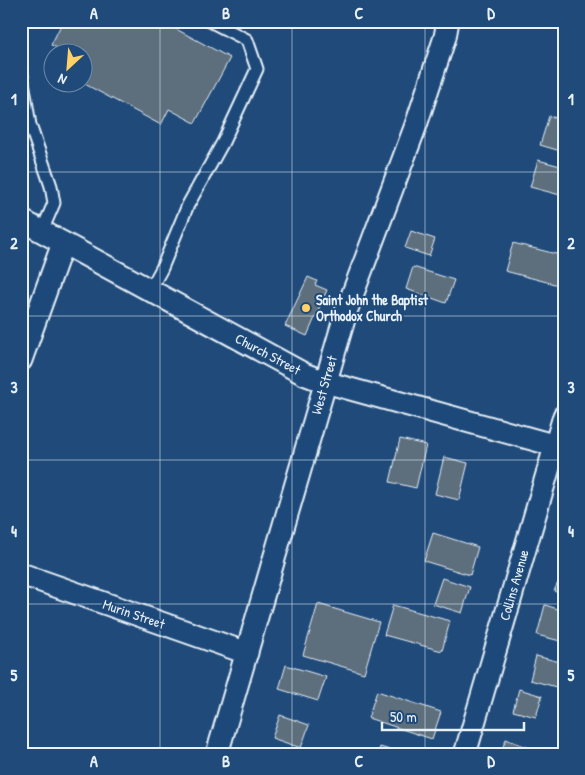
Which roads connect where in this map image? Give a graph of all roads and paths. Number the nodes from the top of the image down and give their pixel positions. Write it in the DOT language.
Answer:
graph roads {
  1 [pos="210,21"];
  2 [pos="448,21"];
  3 [pos="21,69"];
  4 [pos="21,220"];
  5 [pos="42,231"];
  6 [pos="63,243"];
  7 [pos="150,290"];
  8 [pos="21,360"];
  9 [pos="325,382"];
  10 [pos="564,416"];
  11 [pos="559,447"];
  12 [pos="21,574"];
  13 [pos="247,653"];
  14 [pos="217,754"];
  15 [pos="465,754"];
  1 -- 7 [label="lane"];
  2 -- 9 [label="street, West Street"];
  3 -- 5 [label="lane"];
  4 -- 5 [label="street, Church Street"];
  5 -- 6 [label="street, Church Street"];
  6 -- 7 [label="street, Church Street"];
  6 -- 8 [label="street"];
  7 -- 9 [label="street, Church Street"];
  9 -- 11 [label="street, Church Street"];
  9 -- 13 [label="street, West Street"];
  10 -- 11 [label="street, Collins Avenue"];
  11 -- 15 [label="street, Collins Avenue"];
  12 -- 13 [label="street, Murin Street"];
  13 -- 14 [label="street, West Street"];
}
